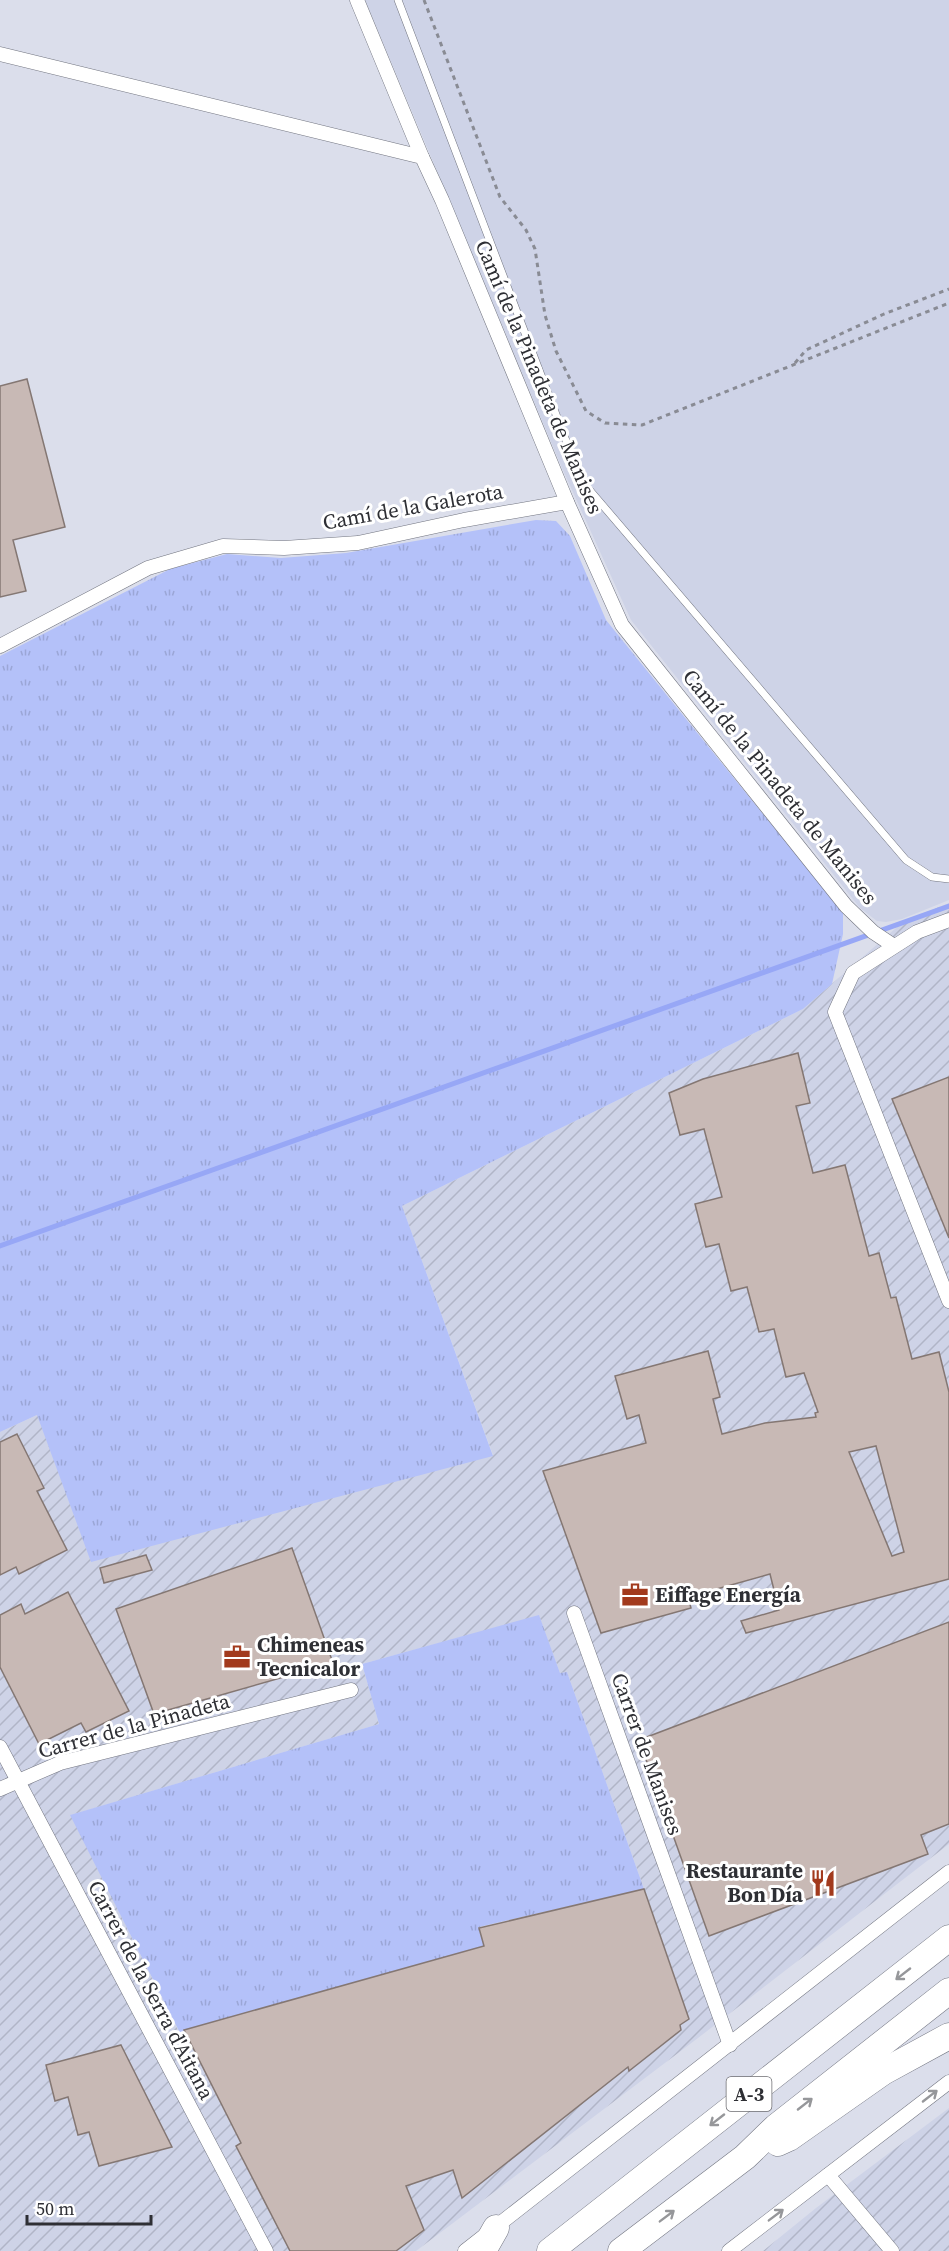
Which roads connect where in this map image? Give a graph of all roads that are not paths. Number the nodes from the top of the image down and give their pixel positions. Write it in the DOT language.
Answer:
graph roads {
  1 [pos="357,0"];
  2 [pos="398,0"];
  3 [pos="0,54"];
  4 [pos="422,157"];
  5 [pos="567,501"];
  6 [pos="0,646"];
  7 [pos="949,879"];
  8 [pos="949,920"];
  9 [pos="894,946"];
  10 [pos="949,1301"];
  11 [pos="574,1613"];
  12 [pos="351,1690"];
  13 [pos="0,1747"];
  14 [pos="17,1783"];
  15 [pos="0,1789"];
  16 [pos="949,1872"];
  17 [pos="949,1938"];
  18 [pos="949,1991"];
  19 [pos="949,2036"];
  20 [pos="730,2045"];
  21 [pos="949,2082"];
  22 [pos="745,2157"];
  23 [pos="828,2175"];
  24 [pos="496,2228"];
  25 [pos="266,2251"];
  26 [pos="465,2251"];
  27 [pos="483,2251"];
  28 [pos="550,2251"];
  29 [pos="621,2251"];
  30 [pos="729,2251"];
  31 [pos="892,2251"];
  1 -- 4 [label="street, Camí de la Pinadeta de Manises"];
  2 -- 7 [label="lane"];
  3 -- 4 [label="street"];
  4 -- 5 [label="street, Camí de la Pinadeta de Manises"];
  5 -- 6 [label="street, Camí de la Galerota"];
  5 -- 9 [label="street, Camí de la Pinadeta de Manises"];
  8 -- 9 [label="street"];
  9 -- 10 [label="street"];
  11 -- 20 [label="street, Carrer de Manises"];
  12 -- 14 [label="street, Carrer de la Pinadeta"];
  13 -- 14 [label="street, Carrer de la Serra d'Aitana"];
  14 -- 15 [label="street, Carrer de la Pinadeta"];
  14 -- 25 [label="street, Carrer de la Serra d'Aitana"];
  16 -- 20 [label="street"];
  17 -- 28 [label="highway, A-3, one-way"];
  22 -- 18 [label="highway, A-3, one-way"];
  19 -- 22 [label="highway"];
  20 -- 24 [label="street"];
  23 -- 21 [label="street, one-way"];
  29 -- 22 [label="highway, A-3, one-way"];
  30 -- 23 [label="street, one-way"];
  23 -- 31 [label="street"];
  24 -- 26 [label="street"];
  24 -- 27 [label="highway"];
}
